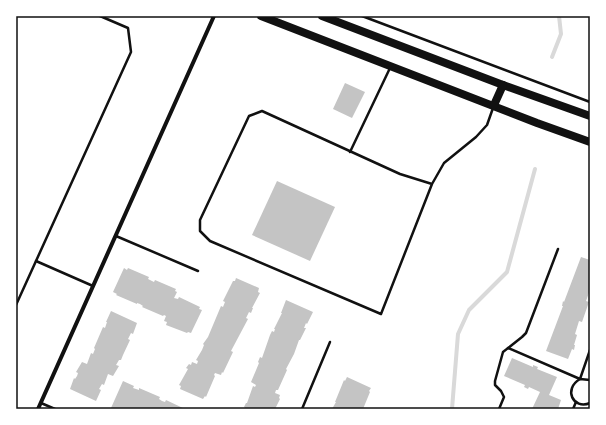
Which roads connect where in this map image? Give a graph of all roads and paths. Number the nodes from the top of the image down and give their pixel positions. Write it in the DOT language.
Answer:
graph roads {
  1 [pos="100,16"];
  2 [pos="214,16"];
  3 [pos="261,16"];
  4 [pos="322,16"];
  5 [pos="362,16"];
  6 [pos="391,66"];
  7 [pos="504,85"];
  8 [pos="590,102"];
  9 [pos="494,105"];
  10 [pos="590,116"];
  11 [pos="590,142"];
  12 [pos="350,152"];
  13 [pos="432,184"];
  14 [pos="116,236"];
  15 [pos="558,249"];
  16 [pos="36,261"];
  17 [pos="198,271"];
  18 [pos="93,286"];
  19 [pos="16,305"];
  20 [pos="330,342"];
  21 [pos="508,348"];
  22 [pos="590,350"];
  23 [pos="580,379"];
  24 [pos="590,380"];
  25 [pos="41,402"];
  26 [pos="576,402"];
  27 [pos="590,403"];
  28 [pos="38,409"];
  29 [pos="56,409"];
  30 [pos="302,409"];
  31 [pos="499,409"];
  32 [pos="573,409"];
  1 -- 16 [label="lane"];
  2 -- 14 [label="street"];
  3 -- 6 [label="main road"];
  4 -- 7 [label="main road"];
  5 -- 8 [label="path"];
  6 -- 9 [label="main road"];
  6 -- 12 [label="lane"];
  7 -- 9 [label="main road"];
  7 -- 10 [label="main road"];
  9 -- 11 [label="main road"];
  9 -- 13 [label="lane"];
  12 -- 13 [label="lane"];
  12 -- 13 [label="lane"];
  14 -- 17 [label="lane"];
  14 -- 18 [label="street"];
  15 -- 21 [label="lane"];
  16 -- 18 [label="lane"];
  16 -- 19 [label="lane"];
  18 -- 25 [label="street"];
  20 -- 30 [label="lane"];
  21 -- 23 [label="lane"];
  21 -- 31 [label="lane"];
  22 -- 23 [label="lane"];
  23 -- 24 [label="lane"];
  23 -- 26 [label="lane"];
  25 -- 28 [label="street"];
  25 -- 29 [label="lane"];
  26 -- 27 [label="lane"];
  26 -- 32 [label="lane"];
}
